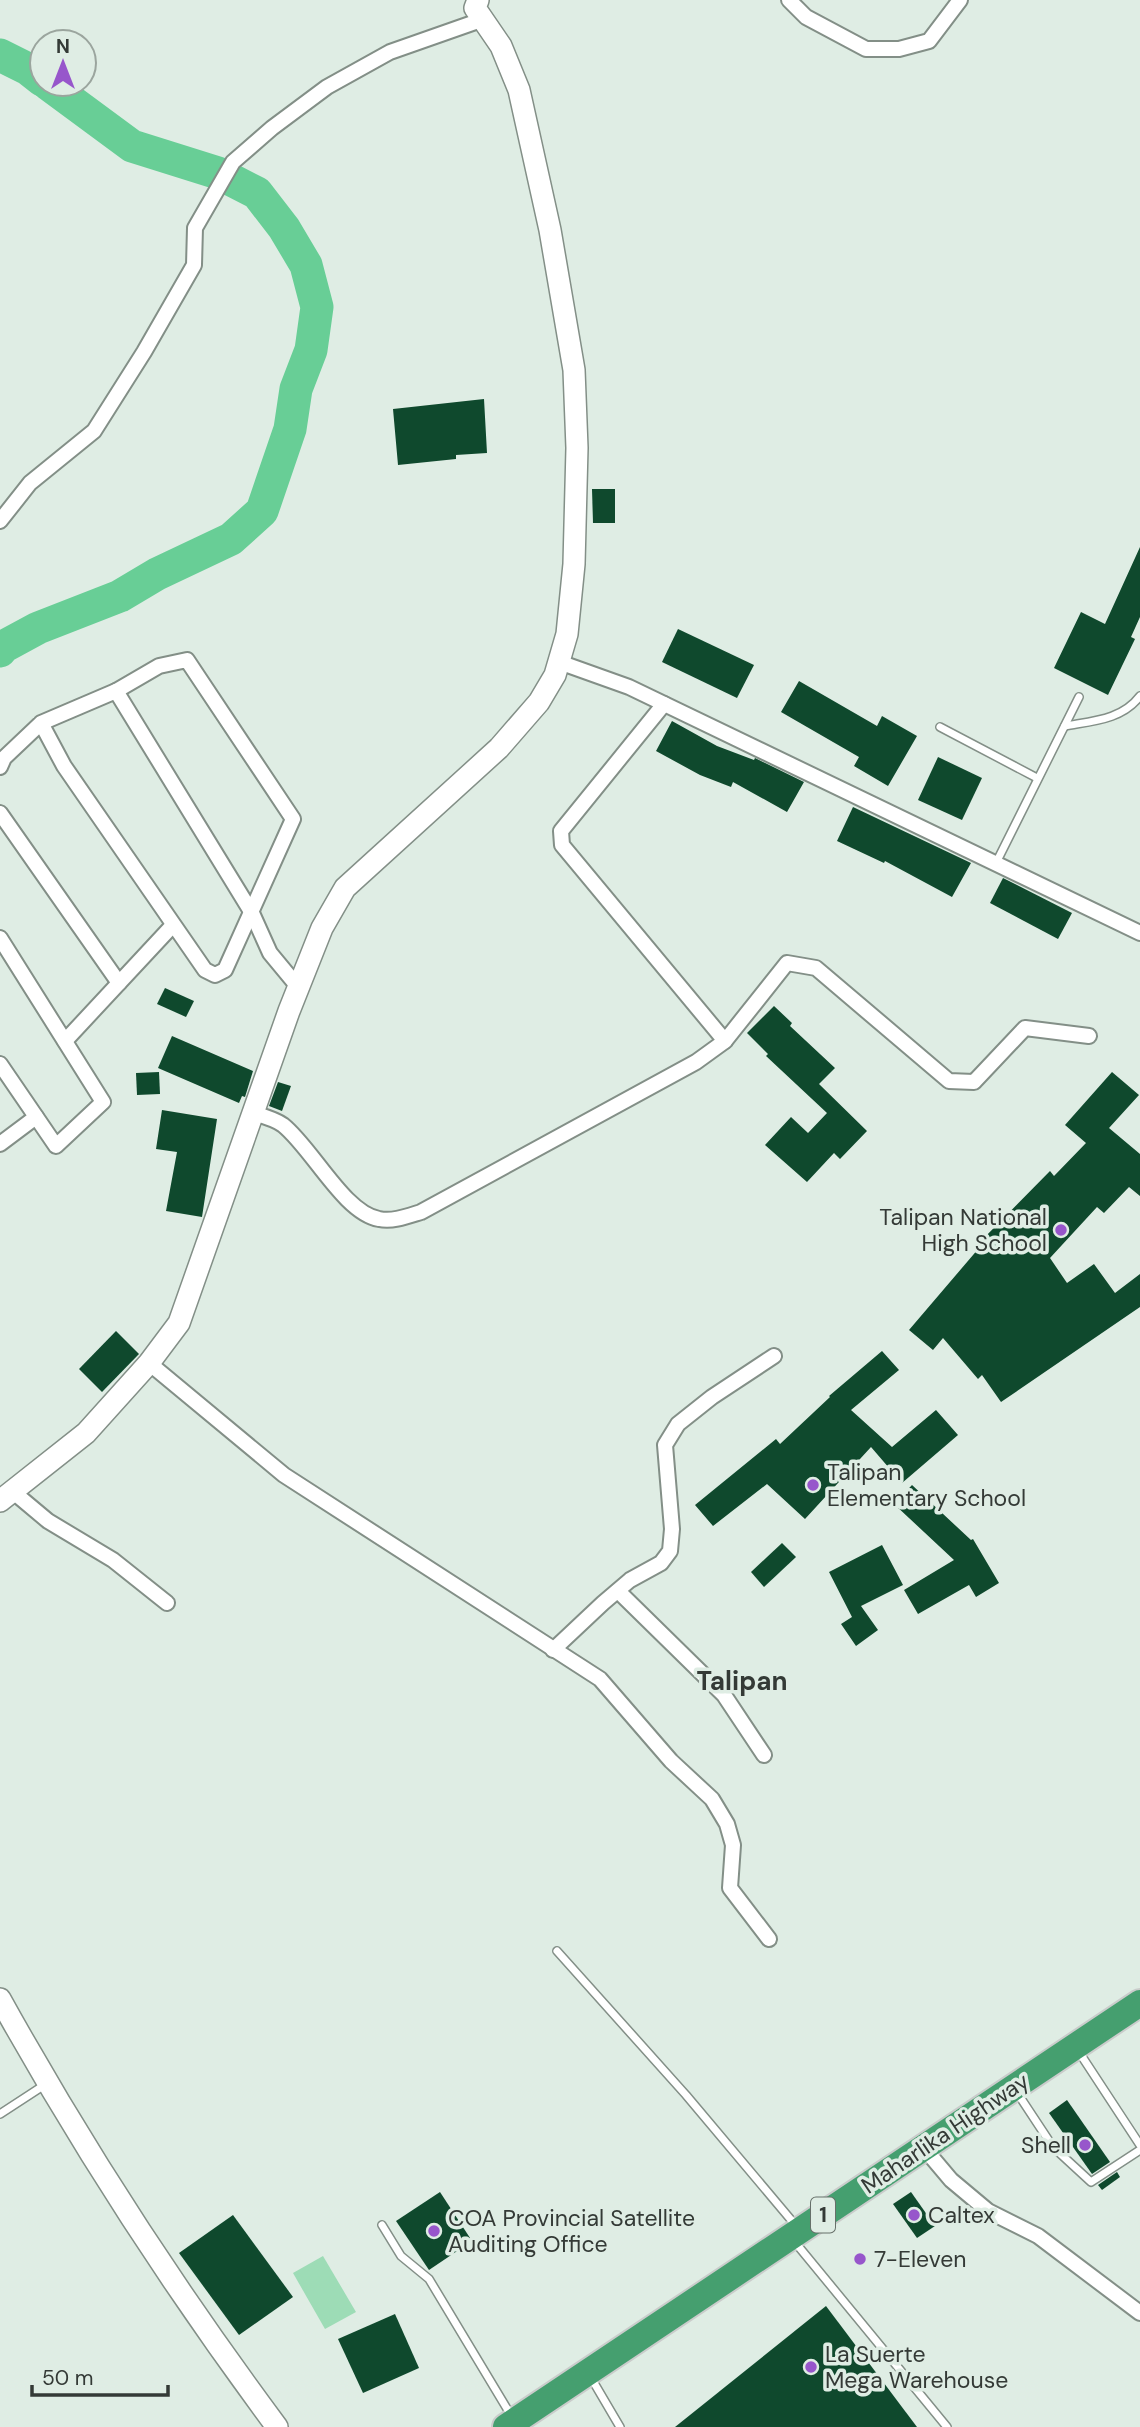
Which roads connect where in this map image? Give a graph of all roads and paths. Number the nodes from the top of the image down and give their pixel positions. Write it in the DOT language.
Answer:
graph roads {
  1 [pos="789,0"];
  2 [pos="960,0"];
  3 [pos="481,9"];
  4 [pos="0,521"];
  5 [pos="559,662"];
  6 [pos="116,691"];
  7 [pos="1140,696"];
  8 [pos="1079,697"];
  9 [pos="664,704"];
  10 [pos="41,723"];
  11 [pos="1065,726"];
  12 [pos="940,727"];
  13 [pos="0,767"];
  14 [pos="1037,778"];
  15 [pos="0,813"];
  16 [pos="996,863"];
  17 [pos="251,913"];
  18 [pos="173,925"];
  19 [pos="1140,933"];
  20 [pos="0,938"];
  21 [pos="119,983"];
  22 [pos="299,988"];
  23 [pos="1089,1036"];
  24 [pos="65,1041"];
  25 [pos="725,1041"];
  26 [pos="0,1064"];
  27 [pos="253,1113"];
  28 [pos="36,1117"];
  29 [pos="0,1144"];
  30 [pos="774,1356"];
  31 [pos="149,1363"];
  32 [pos="6,1496"];
  33 [pos="618,1591"];
  34 [pos="167,1603"];
  35 [pos="553,1650"];
  36 [pos="764,1755"];
  37 [pos="769,1940"];
  38 [pos="557,1951"];
  39 [pos="0,1999"];
  40 [pos="1140,2003"];
  41 [pos="1075,2046"];
  42 [pos="48,2082"];
  43 [pos="1014,2088"];
  44 [pos="0,2114"];
  45 [pos="1140,2145"];
  46 [pos="923,2148"];
  47 [pos="1140,2150"];
  48 [pos="383,2225"];
  49 [pos="795,2233"];
  50 [pos="1140,2313"];
  51 [pos="587,2371"];
  52 [pos="510,2424"];
  53 [pos="277,2427"];
  54 [pos="620,2427"];
  55 [pos="947,2427"];
  1 -- 2 [label="street"];
  3 -- 4 [label="street"];
  3 -- 5 [label="street"];
  5 -- 9 [label="street"];
  5 -- 22 [label="street"];
  6 -- 10 [label="street"];
  6 -- 17 [label="street"];
  6 -- 17 [label="street"];
  7 -- 11 [label="lane"];
  8 -- 11 [label="lane"];
  9 -- 16 [label="street"];
  9 -- 25 [label="street"];
  10 -- 13 [label="street"];
  10 -- 18 [label="street"];
  11 -- 14 [label="lane"];
  12 -- 14 [label="lane"];
  14 -- 16 [label="lane"];
  15 -- 21 [label="street"];
  16 -- 19 [label="street"];
  17 -- 18 [label="street"];
  17 -- 22 [label="street"];
  18 -- 21 [label="street"];
  20 -- 24 [label="street"];
  21 -- 24 [label="street"];
  22 -- 27 [label="street"];
  23 -- 25 [label="street"];
  24 -- 28 [label="street"];
  25 -- 27 [label="street"];
  26 -- 28 [label="street"];
  27 -- 31 [label="street"];
  28 -- 29 [label="street"];
  30 -- 33 [label="street"];
  31 -- 32 [label="street"];
  31 -- 35 [label="street"];
  32 -- 34 [label="street"];
  33 -- 35 [label="street"];
  33 -- 36 [label="street"];
  35 -- 37 [label="street"];
  38 -- 49 [label="lane"];
  39 -- 42 [label="street"];
  40 -- 41 [label="highway, Maharlika Highway / 1"];
  41 -- 43 [label="highway, Maharlika Highway / 1"];
  41 -- 45 [label="lane"];
  42 -- 44 [label="lane"];
  42 -- 53 [label="street"];
  43 -- 46 [label="highway, Maharlika Highway / 1"];
  43 -- 47 [label="lane"];
  46 -- 49 [label="highway, Maharlika Highway / 1"];
  46 -- 50 [label="street"];
  48 -- 52 [label="lane"];
  49 -- 51 [label="highway, Maharlika Highway / 1"];
  49 -- 55 [label="lane"];
  51 -- 52 [label="highway, Maharlika Highway / 1"];
  51 -- 54 [label="lane"];
}
